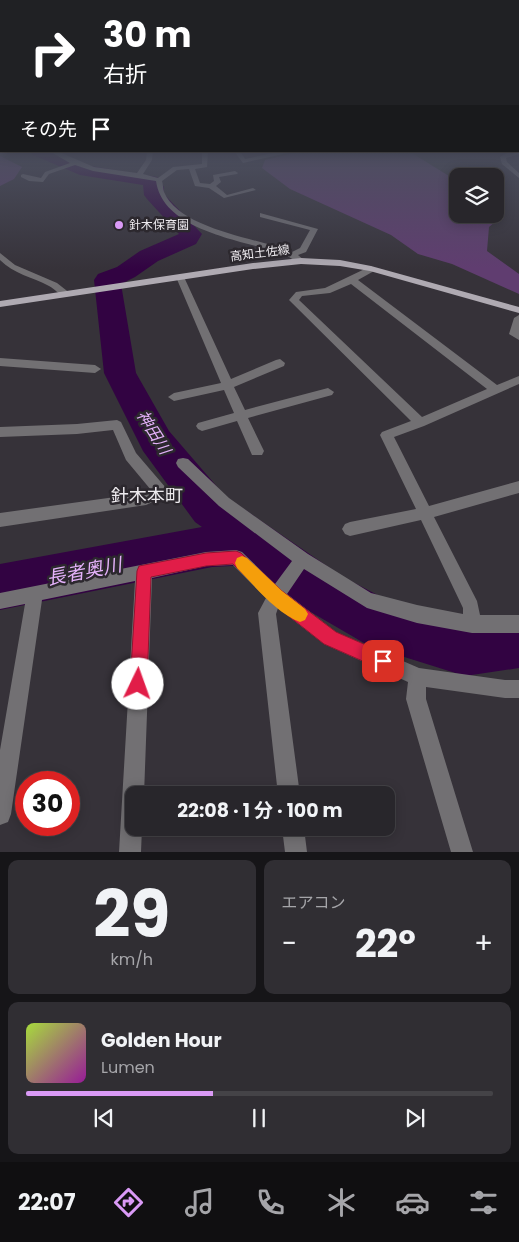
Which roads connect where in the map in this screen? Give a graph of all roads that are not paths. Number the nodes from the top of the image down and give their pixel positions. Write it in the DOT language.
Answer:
graph roads {
  1 [pos="161,190"];
  2 [pos="216,190"];
  3 [pos="253,190"];
  4 [pos="262,215"];
  5 [pos="294,254"];
  6 [pos="0,255"];
  7 [pos="301,261"];
  8 [pos="371,269"];
  9 [pos="180,277"];
  10 [pos="352,280"];
  11 [pos="66,294"];
  12 [pos="0,304"];
  13 [pos="519,310"];
  14 [pos="519,318"];
  15 [pos="519,336"];
  16 [pos="0,362"];
  17 [pos="280,363"];
  18 [pos="95,369"];
  19 [pos="519,380"];
  20 [pos="228,385"];
  21 [pos="495,389"];
  22 [pos="328,392"];
  23 [pos="174,397"];
  24 [pos="241,415"];
  25 [pos="420,423"];
  26 [pos="202,426"];
  27 [pos="0,432"];
  28 [pos="257,451"];
  29 [pos="183,463"];
  30 [pos="519,486"];
  31 [pos="425,513"];
  32 [pos="0,520"];
  33 [pos="350,529"];
  34 [pos="300,562"];
  35 [pos="144,571"];
  36 [pos="280,591"];
  37 [pos="35,594"];
  38 [pos="0,601"];
  39 [pos="472,624"];
  40 [pos="519,624"];
  41 [pos="418,677"];
  42 [pos="519,689"];
  43 [pos="288,786"];
  44 [pos="0,814"];
  45 [pos="294,836"];
  46 [pos="130,852"];
  47 [pos="296,852"];
  48 [pos="462,852"];
  1 -- 5 [label="street"];
  2 -- 3 [label="street"];
  4 -- 5 [label="street"];
  5 -- 7 [label="street"];
  6 -- 11 [label="street"];
  7 -- 8 [label="main road, 高知土佐線"];
  7 -- 9 [label="main road, 高知土佐線"];
  8 -- 10 [label="street"];
  8 -- 13 [label="main road, 高知土佐線"];
  9 -- 11 [label="main road, 高知土佐線"];
  9 -- 20 [label="street"];
  10 -- 21 [label="street"];
  10 -- 25 [label="street"];
  11 -- 12 [label="main road, 高知土佐線"];
  14 -- 15 [label="street"];
  16 -- 18 [label="street"];
  17 -- 20 [label="street"];
  19 -- 21 [label="street"];
  20 -- 23 [label="street"];
  20 -- 24 [label="street"];
  21 -- 25 [label="street"];
  22 -- 24 [label="street"];
  24 -- 26 [label="street"];
  24 -- 28 [label="street"];
  25 -- 31 [label="street"];
  27 -- 32 [label="street"];
  29 -- 34 [label="street"];
  30 -- 31 [label="street"];
  31 -- 33 [label="street"];
  31 -- 39 [label="street"];
  34 -- 36 [label="street"];
  34 -- 39 [label="street"];
  35 -- 36 [label="street"];
  35 -- 37 [label="street"];
  35 -- 46 [label="street"];
  36 -- 41 [label="street"];
  36 -- 43 [label="street"];
  37 -- 38 [label="street"];
  37 -- 44 [label="street"];
  39 -- 40 [label="street"];
  41 -- 42 [label="street"];
  41 -- 48 [label="street"];
  45 -- 47 [label="street"];
}
